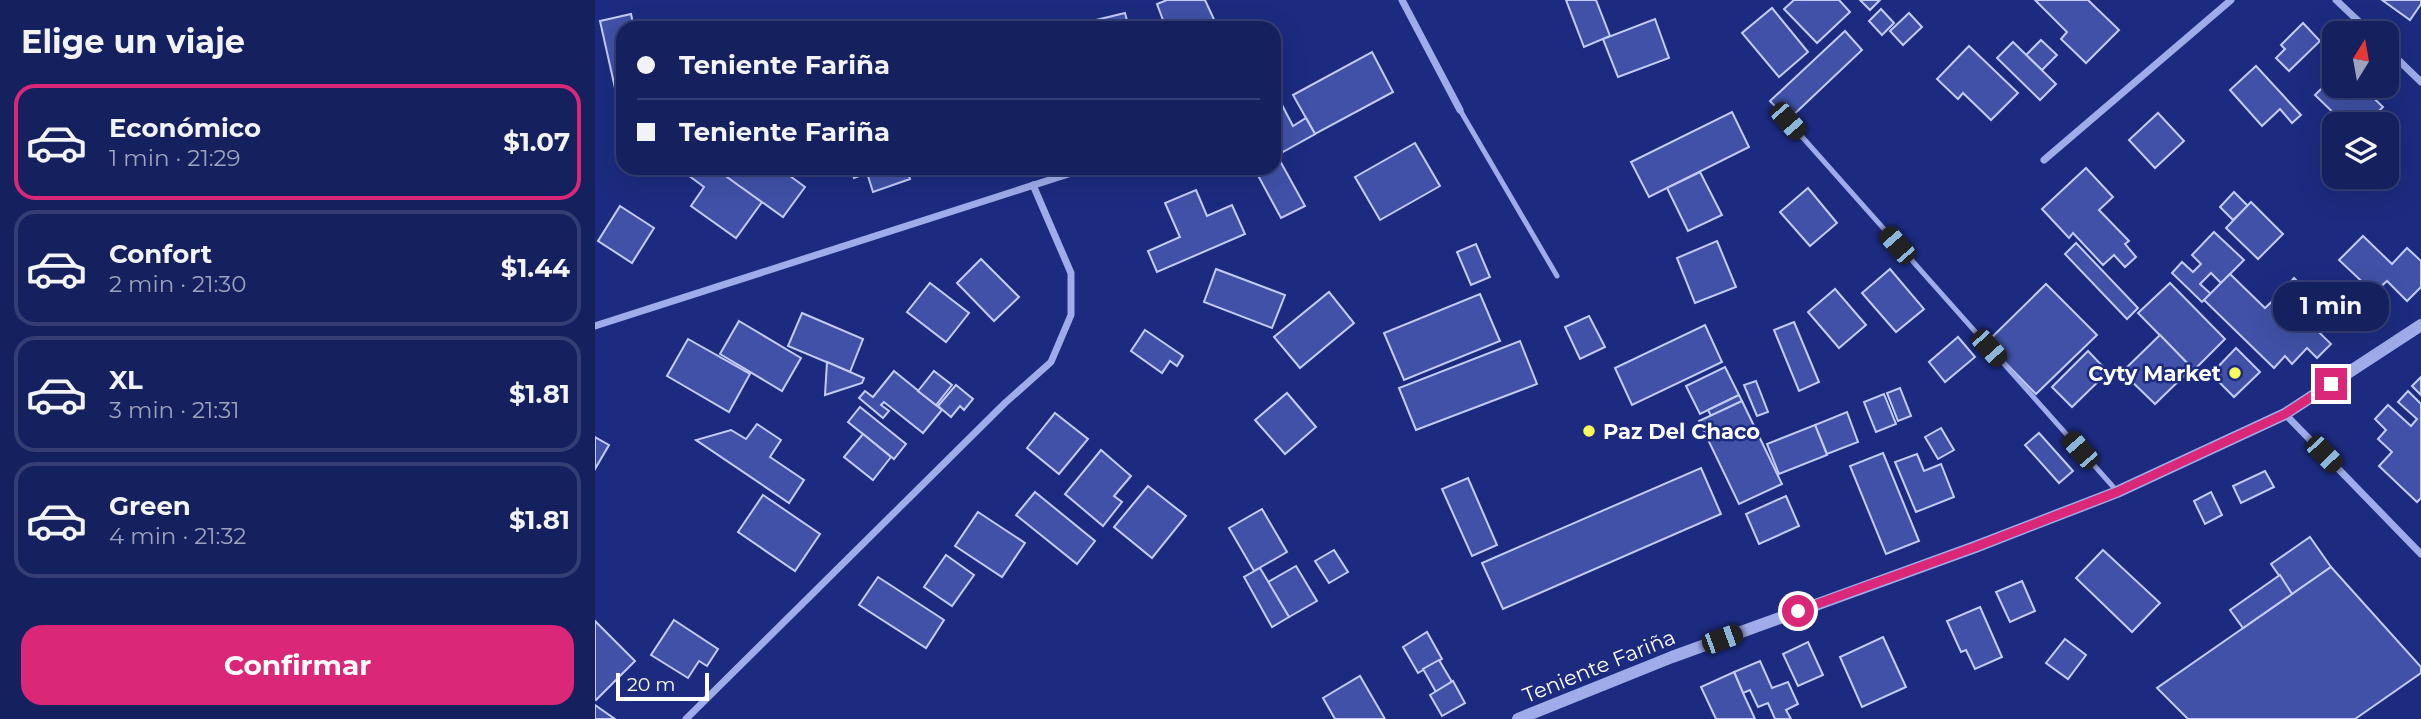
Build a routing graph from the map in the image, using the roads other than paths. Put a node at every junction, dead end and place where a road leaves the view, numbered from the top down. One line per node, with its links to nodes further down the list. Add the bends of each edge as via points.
1 (1402, 0): 7 (street)
2 (2231, 0): 9 (street)
3 (2336, 0): 4 (street)
4 (2358, 21)
5 (2399, 61): 6 (street)
6 (2421, 82)
7 (1460, 110): 12 (lane)
8 (1788, 121): 16 (lane)
9 (2044, 160)
10 (1065, 175): 11 (street)
11 (1033, 185): 14 (street); 18 (street, via 1071,273 1070,315 1051,362)
12 (1557, 276)
13 (2421, 325): 15 (street, Teniente Fariña)
14 (595, 326)
15 (2285, 414): 16 (street, Teniente Fariña); 17 (street)
16 (2117, 492): 19 (street, Teniente Fariña)
17 (2421, 554)
18 (685, 719)
19 (1518, 719)

